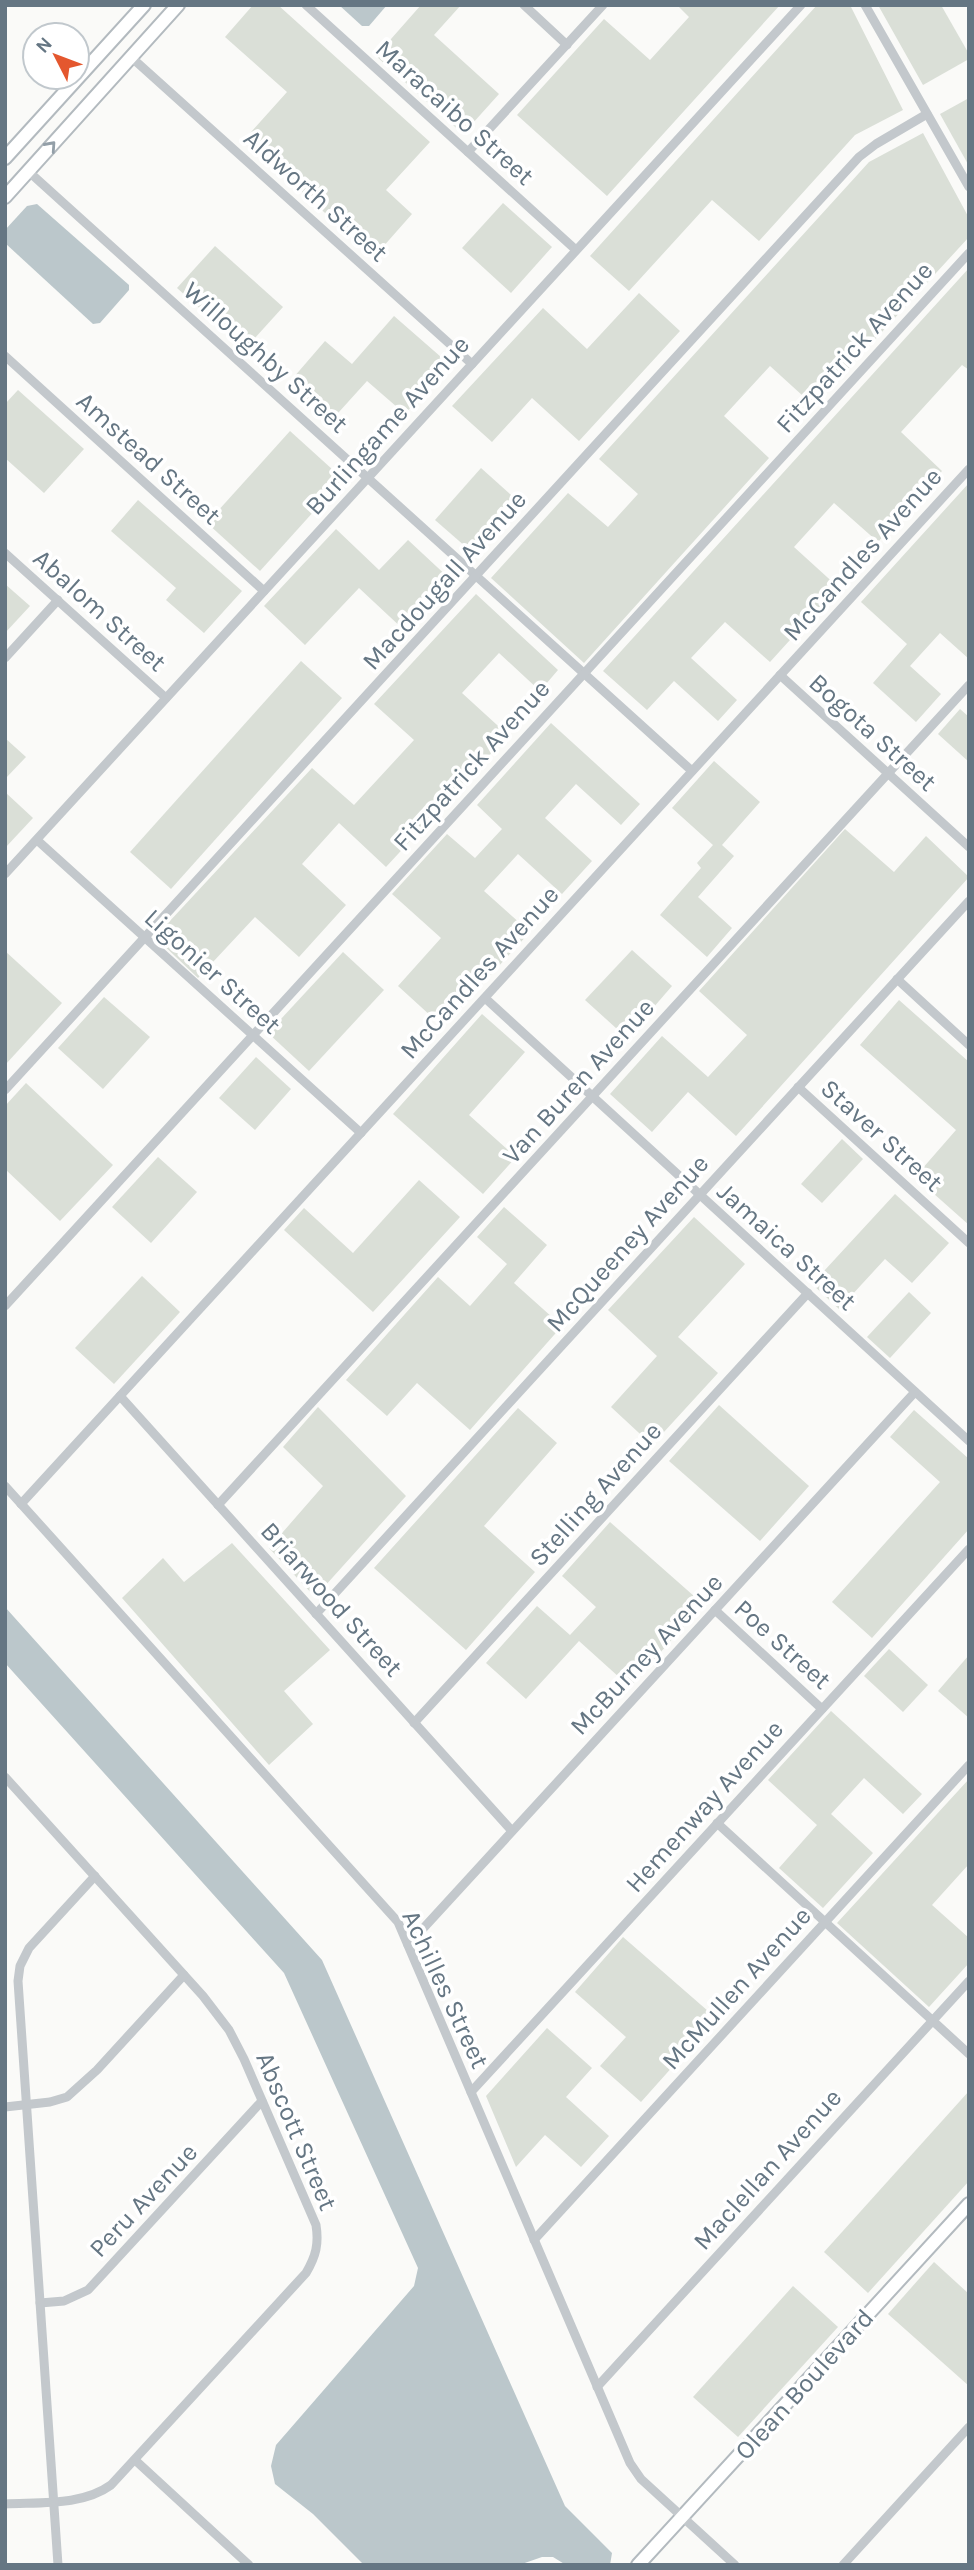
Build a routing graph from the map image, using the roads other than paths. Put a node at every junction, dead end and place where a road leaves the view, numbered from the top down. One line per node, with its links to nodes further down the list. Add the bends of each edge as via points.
1 (144, 5): 12 (street)
2 (178, 5): 9 (street)
3 (306, 5): 11 (street, Maracaibo Street)
4 (524, 5): 8 (street)
5 (603, 5): 8 (street)
6 (801, 5): 16 (street, Burlingame Avenue)
7 (865, 5): 10 (street)
8 (567, 45): 11 (street)
9 (131, 57): 13 (street, one-way to 9); 19 (street, Aldworth Street)
10 (927, 114): 14 (street); 23 (street, Macdougall Avenue, via 859,157)
11 (468, 152): 16 (street, Maracaibo Street)
12 (5, 158)
13 (29, 171): 15 (street); 21 (street, Willoughby Street)
14 (969, 187)
15 (5, 197)
16 (576, 250): 19 (street, Burlingame Avenue)
17 (969, 253): 27 (street, Fitzpatrick Avenue)
18 (5, 356): 24 (street, Amstead Street)
19 (472, 364): 21 (street, Burlingame Avenue)
20 (969, 469): 28 (street, McCandles Avenue)
21 (368, 477): 23 (street, Willoughby Street); 24 (street, Burlingame Avenue)
22 (5, 553): 25 (street, Abalom Street)
23 (476, 575): 27 (street, Willoughby Street); 37 (street, Macdougall Avenue)
24 (264, 591): 30 (street, Burlingame Avenue)
25 (58, 600): 26 (street); 30 (street, Abalom Street)
26 (5, 658)
27 (584, 673): 31 (street, Willoughby Street); 40 (street, Fitzpatrick Avenue)
28 (780, 675): 31 (street, McCandles Avenue); 32 (street, Bogota Street)
29 (969, 685): 32 (street, Van Buren Avenue)
30 (166, 698): 33 (street, Burlingame Avenue)
31 (692, 771): 39 (street, McCandles Avenue)
32 (888, 774): 34 (street, Bogota Street); 44 (street, Van Buren Avenue)
33 (37, 840): 35 (street, Burlingame Avenue); 37 (street, Ligonier Street)
34 (969, 848)
35 (5, 874)
36 (969, 901): 38 (street, McQueeney Avenue)
37 (145, 938): 40 (street, Ligonier Street); 43 (street, Macdougall Avenue)
38 (897, 979): 41 (street); 42 (street, McQueeney Avenue)
39 (485, 998): 44 (street, Jamaica Street); 45 (street, McCandles Avenue)
40 (253, 1035): 45 (street, Ligonier Street); 49 (street, Fitzpatrick Avenue)
41 (969, 1045)
42 (799, 1087): 46 (street, McQueeney Avenue); 47 (street, Staver Street)
43 (5, 1090)
44 (592, 1096): 46 (street, Jamaica Street); 55 (street, Van Buren Avenue)
45 (361, 1133): 51 (street, McCandles Avenue)
46 (700, 1195): 48 (street, Jamaica Street); 58 (street, McQueeney Avenue)
47 (969, 1243)
48 (808, 1293): 50 (street, Jamaica Street); 60 (street, Stelling Avenue)
49 (5, 1306)
50 (915, 1392): 52 (street, Jamaica Street); 57 (street, McBurney Avenue)
51 (120, 1396): 54 (street, McCandles Avenue); 55 (street, Briarwood Street)
52 (969, 1441)
53 (5, 1486): 54 (street, Achilles Street)
54 (21, 1504): 67 (street, Achilles Street, via 398,1922)
55 (218, 1505): 58 (street, Briarwood Street)
56 (969, 1549): 59 (street, Hemenway Avenue)
57 (715, 1610): 59 (street, Poe Street); 64 (street, McBurney Avenue)
58 (316, 1614): 60 (street, Briarwood Street)
59 (822, 1709): 63 (street, Hemenway Avenue)
60 (414, 1723): 64 (street, Briarwood Street)
61 (969, 1765): 66 (street, McMullen Avenue)
62 (5, 1777): 65 (street, Abscott Street)
63 (717, 1824): 66 (street); 72 (street, Hemenway Avenue)
64 (512, 1831): 67 (street, McBurney Avenue)
65 (95, 1876): 68 (street, Abscott Street); 74 (street, via 29,1948 20,1966)
66 (825, 1922): 70 (street); 77 (street, McMullen Avenue)
67 (408, 1945): 72 (street, Achilles Street)
68 (184, 1975): 73 (street, Abscott Street, via 229,2031); 74 (street, via 67,2097)
69 (969, 1981): 70 (street, Maclellan Avenue)
70 (932, 2020): 71 (street); 79 (street, Maclellan Avenue)
71 (969, 2054)
72 (471, 2092): 77 (street, Achilles Street)
73 (262, 2101): 78 (street, Peru Avenue, via 88,2290 64,2301); 81 (street, Abscott Street, via 316,2225 315,2257 306,2273)
74 (26, 2105): 75 (street); 78 (street)
75 (5, 2107)
76 (969, 2204): 84 (street, Olean Boulevard)
77 (534, 2239): 79 (street, Achilles Street)
78 (40, 2303): 82 (street)
79 (597, 2387): 84 (street, Achilles Street, via 630,2463)
80 (969, 2427): 89 (street)
81 (135, 2460): 82 (street, Abscott Street, via 100,2493); 86 (street)
82 (53, 2501): 83 (street, Abscott Street); 85 (street)
83 (5, 2504)
84 (682, 2517): 87 (street, Olean Boulevard); 88 (street, Achilles Street)
85 (58, 2565)
86 (249, 2565)
87 (638, 2565)
88 (735, 2565)
89 (843, 2565)

